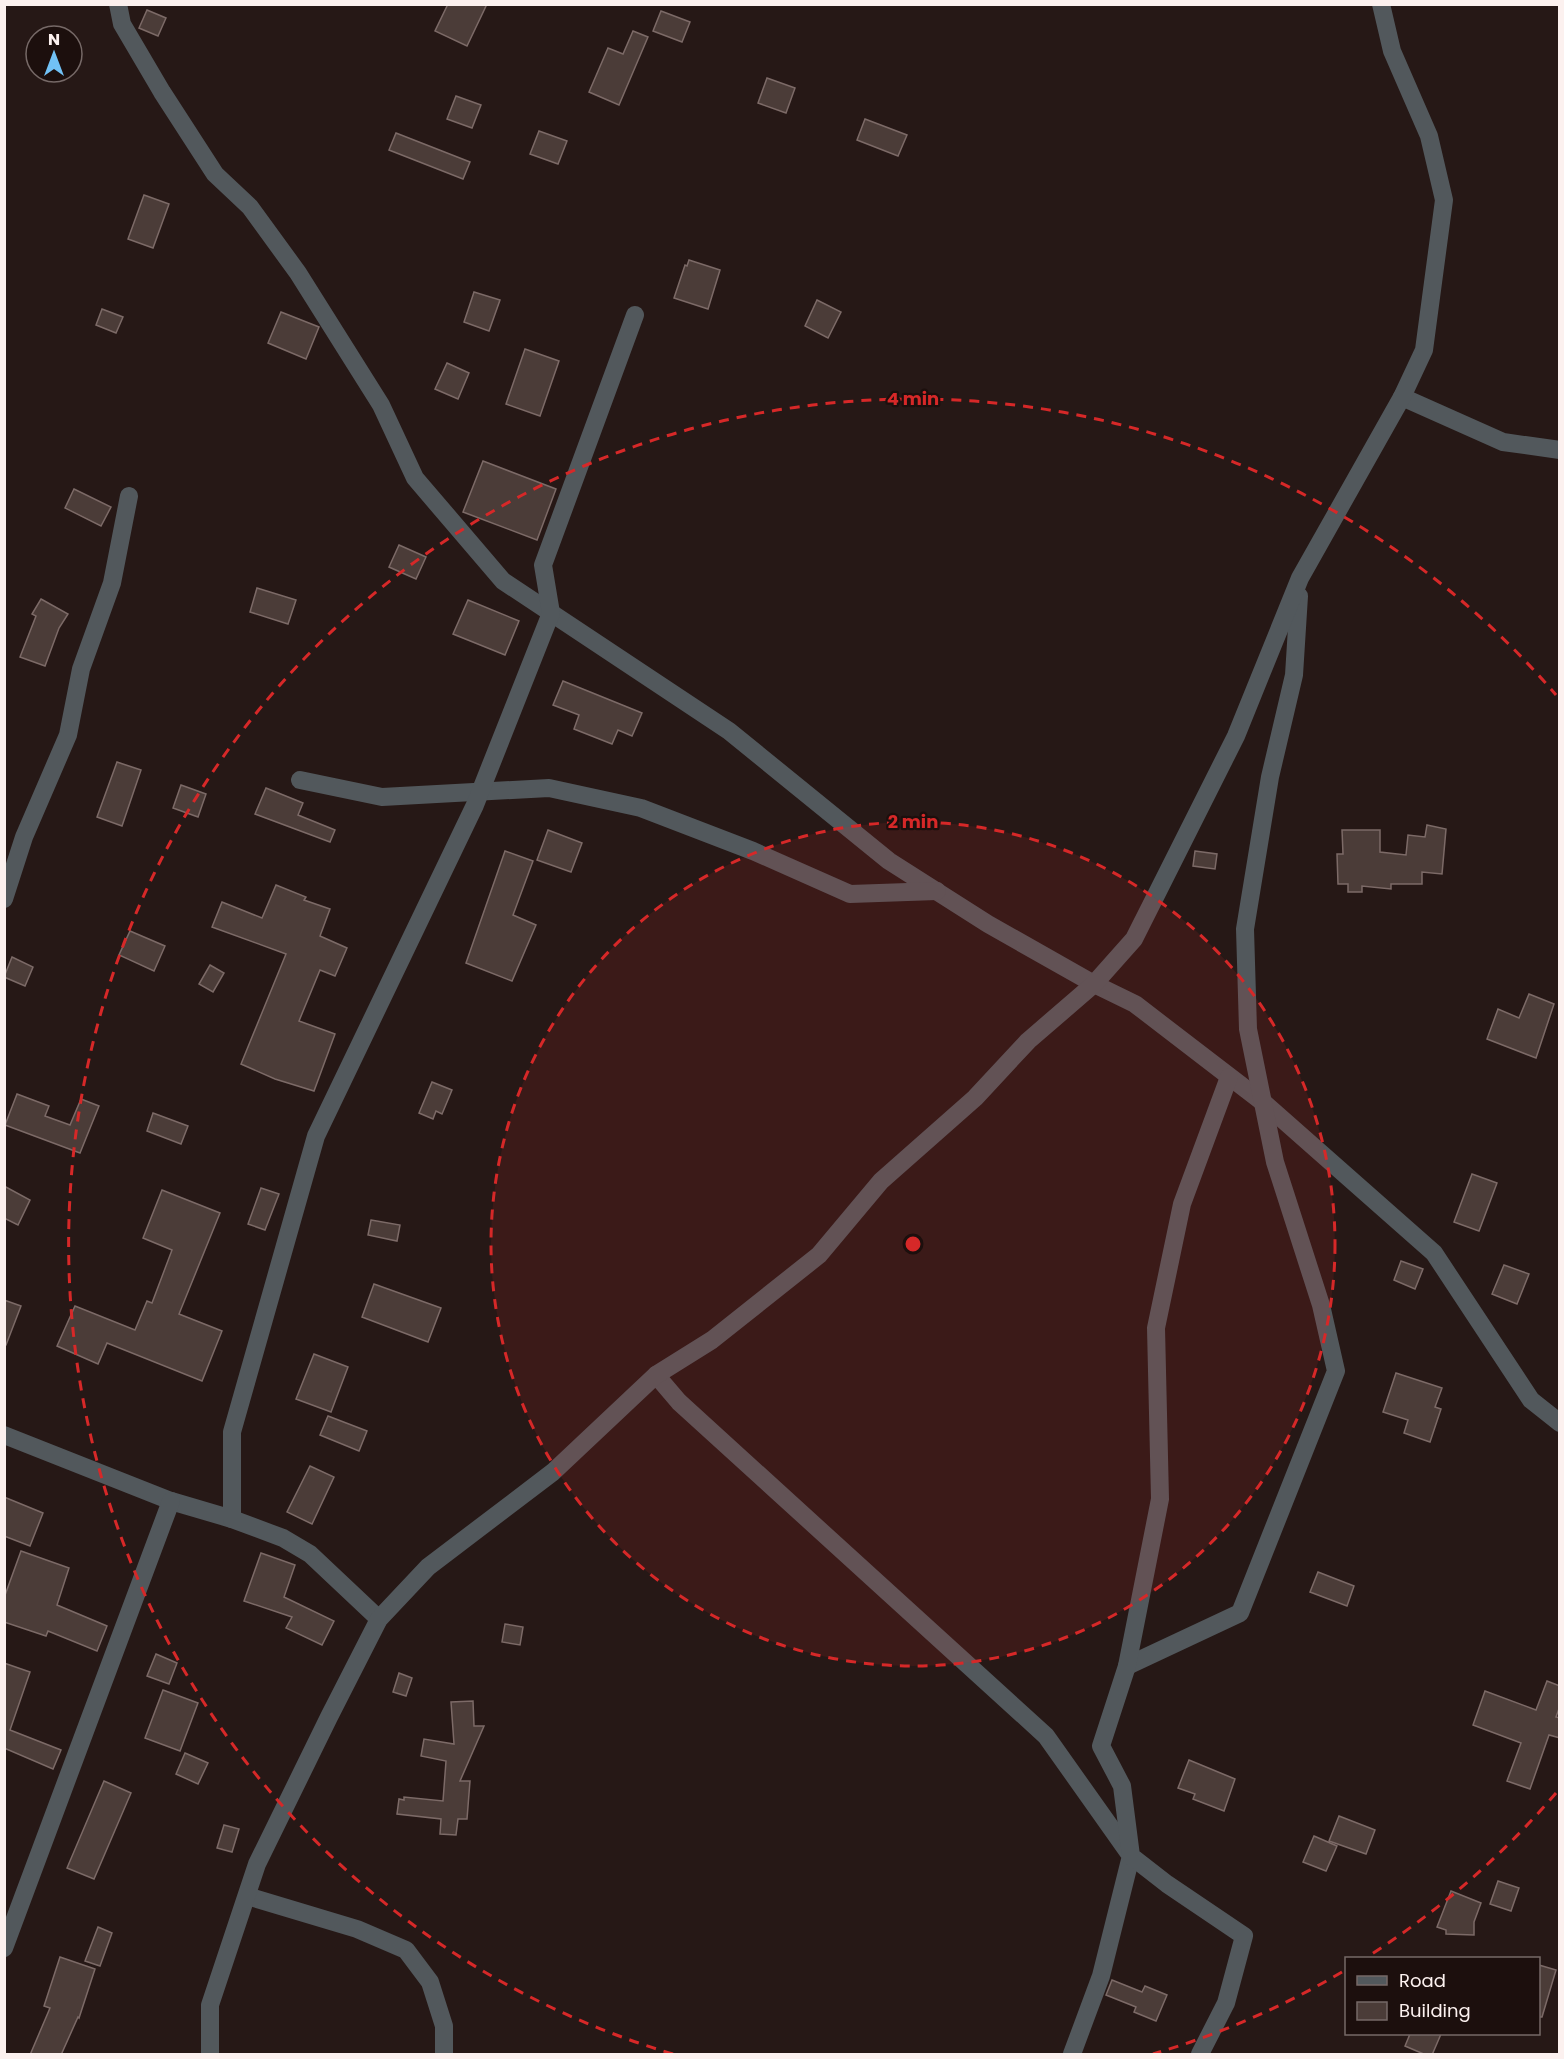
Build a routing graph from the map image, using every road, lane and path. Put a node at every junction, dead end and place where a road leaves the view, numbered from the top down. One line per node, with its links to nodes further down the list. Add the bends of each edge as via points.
1 (118, 4): 8 (street, via 122,24 215,174 250,207 298,273 381,405 415,478 503,581)
2 (1381, 4): 4 (street, via 1392,51 1429,136 1444,200 1424,350)
3 (635, 315): 8 (street, via 543,565)
4 (1402, 397): 5 (street, via 1503,442); 7 (street)
5 (1560, 450)
6 (129, 496): 12 (street, via 112,583 81,669 68,735 24,837)
7 (1300, 578): 13 (street, via 1236,736 1134,939); 15 (street, via 1294,675 1270,777 1245,929 1248,1029)
8 (551, 613): 10 (street); 11 (street, via 729,731 889,861)
9 (300, 780): 10 (street, via 382,797)
10 (480, 793): 11 (street, via 549,788 641,808 850,894); 20 (street, via 316,1136 232,1432)
11 (937, 891): 13 (street)
12 (4, 899)
13 (1094, 984): 14 (street, via 1135,1004); 16 (street, via 881,1181 819,1255 711,1340)
14 (1229, 1077): 15 (street); 22 (street, via 1182,1204 1156,1328 1160,1499)
15 (1264, 1103): 17 (street, via 1434,1253 1532,1400); 22 (street, via 1275,1162 1321,1305 1336,1371 1240,1613)
16 (656, 1375): 21 (street, via 553,1472 428,1567); 23 (street, via 678,1402 1046,1736)
17 (1560, 1423)
18 (4, 1435): 19 (street)
19 (171, 1501): 20 (street); 25 (street)
20 (232, 1519): 21 (street, via 283,1538 310,1554)
21 (379, 1619): 24 (street, via 257,1864)
22 (1126, 1666): 23 (street, via 1101,1746 1122,1786)
23 (1131, 1856): 28 (street, via 1101,1977); 29 (street, via 1244,1936 1226,2003)
24 (247, 1896): 26 (street, via 210,2005); 27 (street, via 357,1929 406,1950 430,1982 444,2026)
25 (4, 1948)
26 (210, 2055)
27 (444, 2055)
28 (1072, 2055)
29 (1200, 2055)

